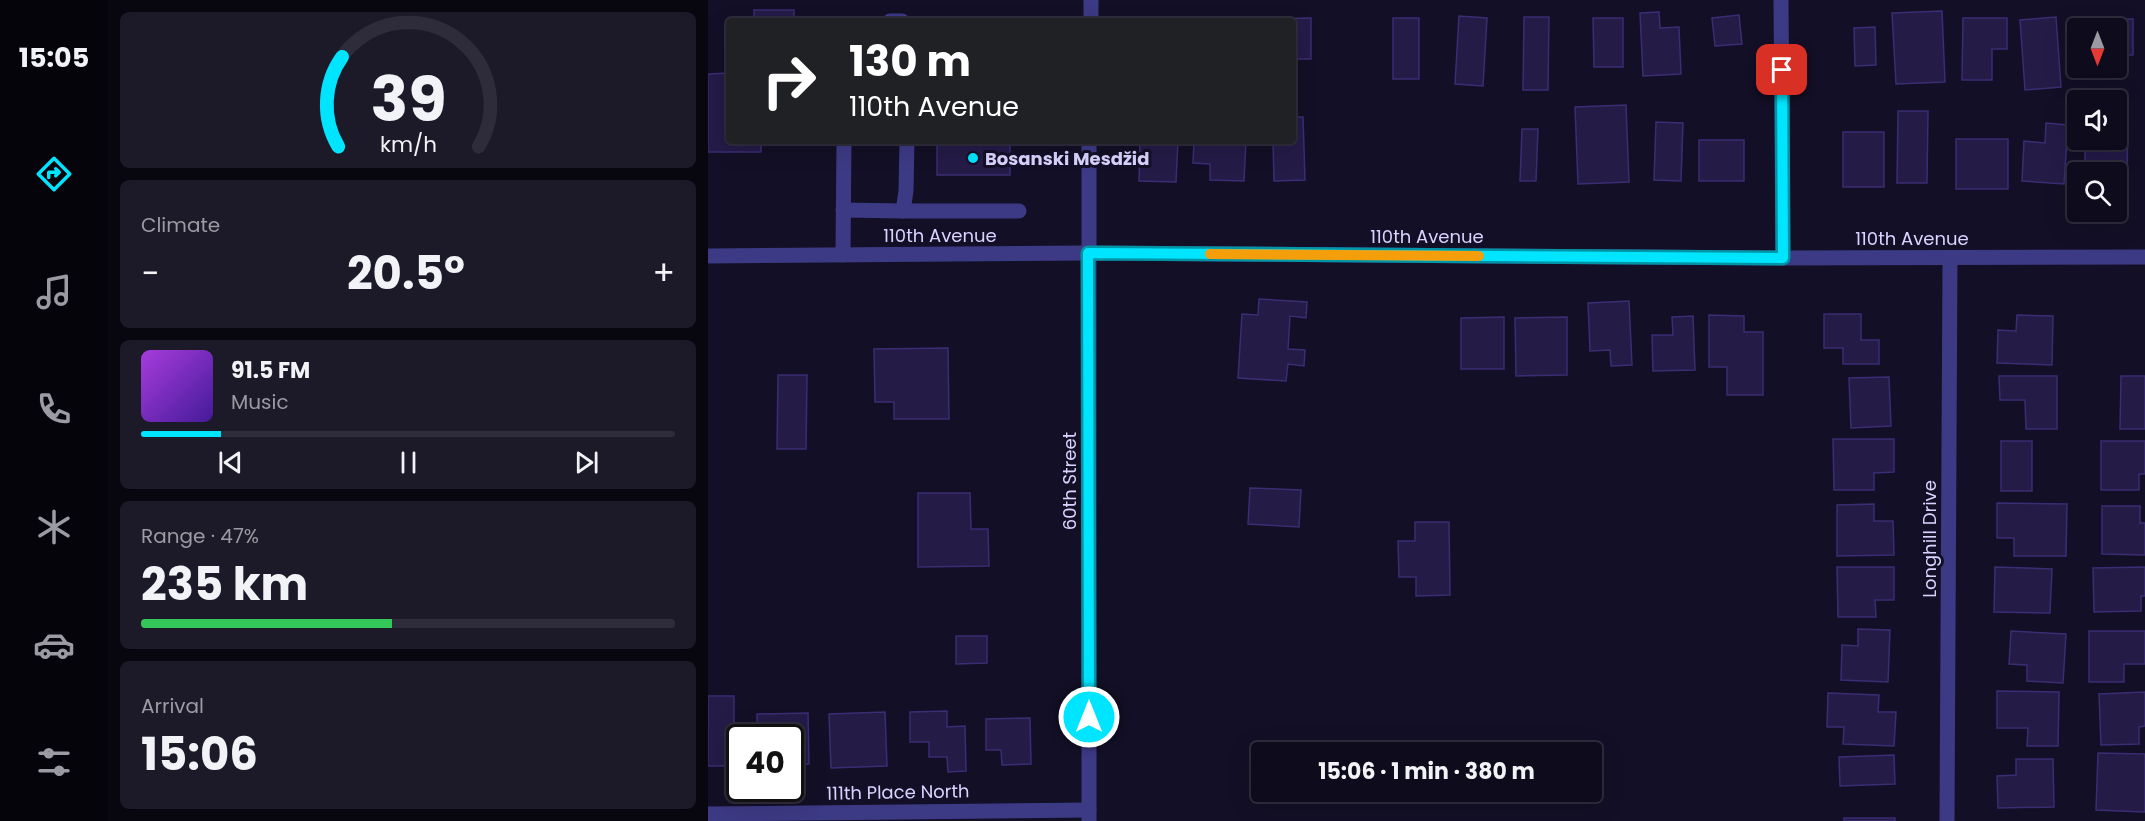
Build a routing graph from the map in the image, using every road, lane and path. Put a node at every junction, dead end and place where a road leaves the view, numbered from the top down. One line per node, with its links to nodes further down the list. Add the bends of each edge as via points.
1 (1091, 0): 3 (street)
2 (1781, 0): 14 (street)
3 (1091, 18)
4 (844, 144): 7 (street)
5 (907, 144): 8 (street)
6 (1089, 144): 10 (street, 60th Street)
7 (843, 210): 8 (street); 11 (street)
8 (903, 211): 9 (street)
9 (1018, 211)
10 (1088, 253): 11 (street, 110th Avenue); 14 (street, 110th Avenue); 17 (street, 60th Street)
11 (843, 255): 12 (street, 110th Avenue)
12 (708, 256)
13 (2145, 257): 15 (street, 110th Avenue)
14 (1783, 258): 15 (street, 110th Avenue)
15 (1950, 258): 18 (street, Longhill Drive)
16 (708, 814): 17 (street, 111th Place North)
17 (1089, 815)
18 (1947, 821)

